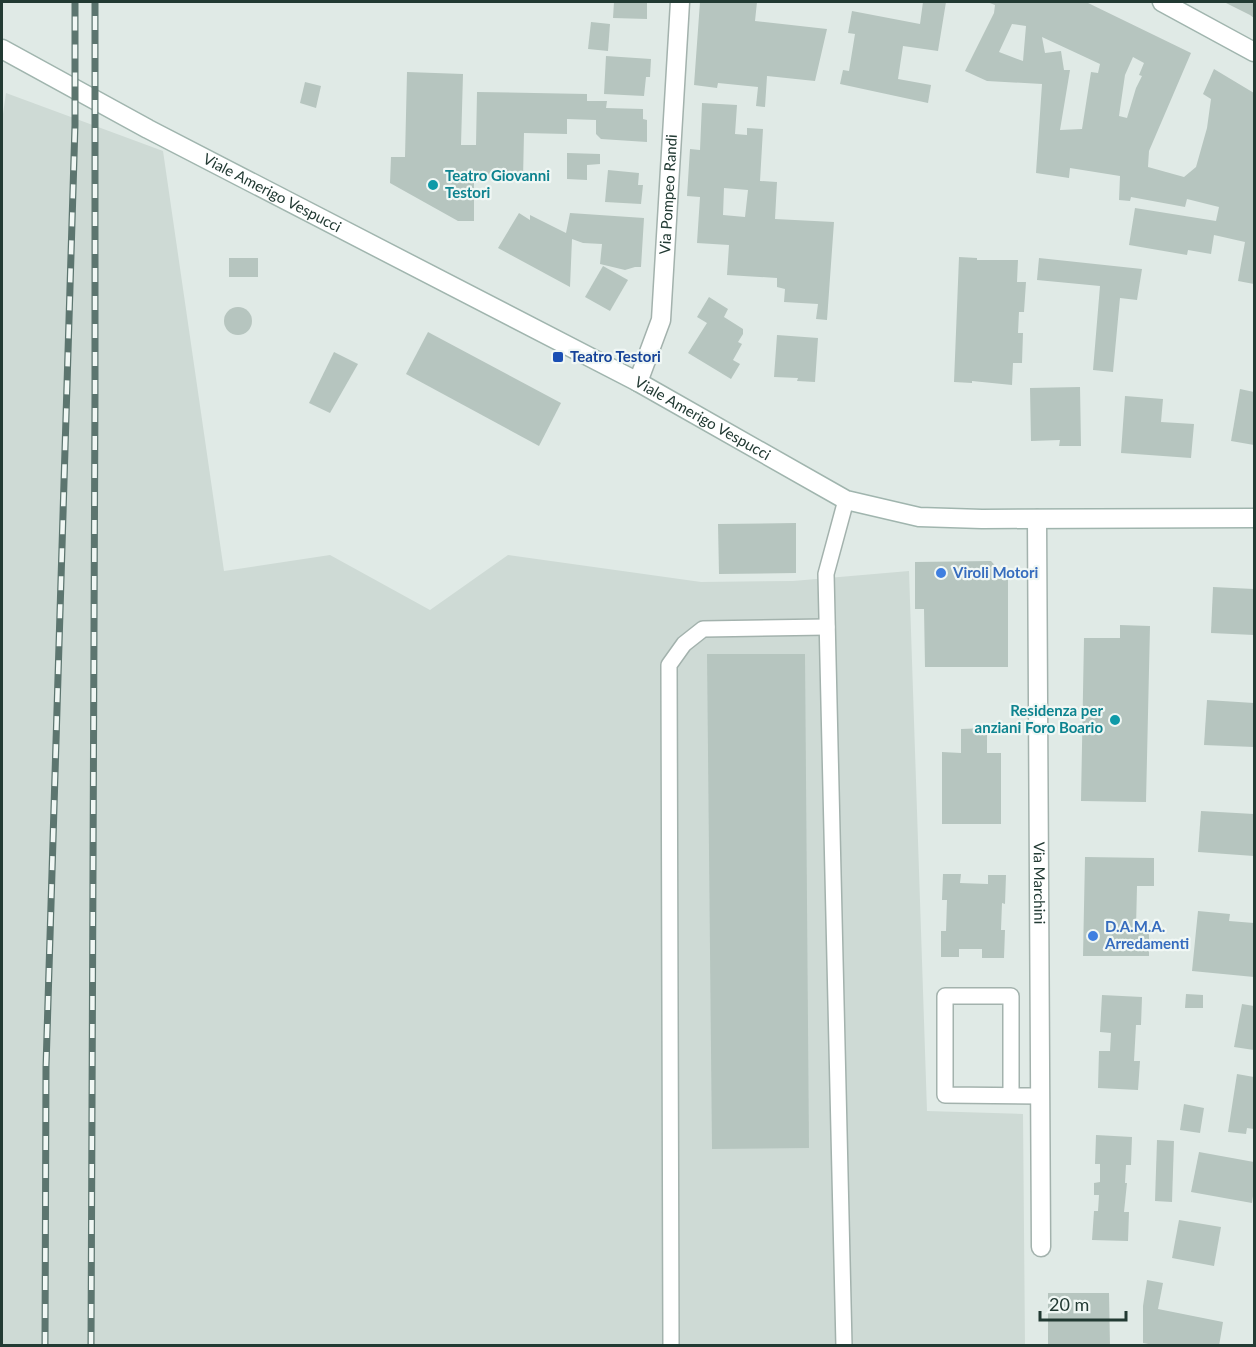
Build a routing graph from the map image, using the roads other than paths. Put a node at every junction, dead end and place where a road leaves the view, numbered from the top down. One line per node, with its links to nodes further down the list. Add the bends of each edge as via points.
1 (680, 2): 5 (main road, Via Pompeo Randi, via 661,320)
2 (1162, 2): 4 (main road)
3 (2, 49): 5 (main road, Viale Amerigo Vespucci, via 148,129)
4 (1254, 52)
5 (638, 382): 6 (main road, Viale Amerigo Vespucci)
6 (846, 500): 8 (main road, Viale Amerigo Vespucci, via 919,517); 9 (lane, via 826,574)
7 (1254, 518): 8 (main road, Viale Amerigo Vespucci)
8 (1037, 519): 11 (main road, Via Marchini)
9 (827, 627): 13 (lane, via 703,629 684,644 669,665); 14 (lane)
10 (1011, 1095): 10 (lane, via 945,1095 945,996 1011,996); 11 (lane)
11 (1040, 1095): 12 (main road, Via Marchini)
12 (1041, 1247)
13 (671, 1346)
14 (843, 1346)

